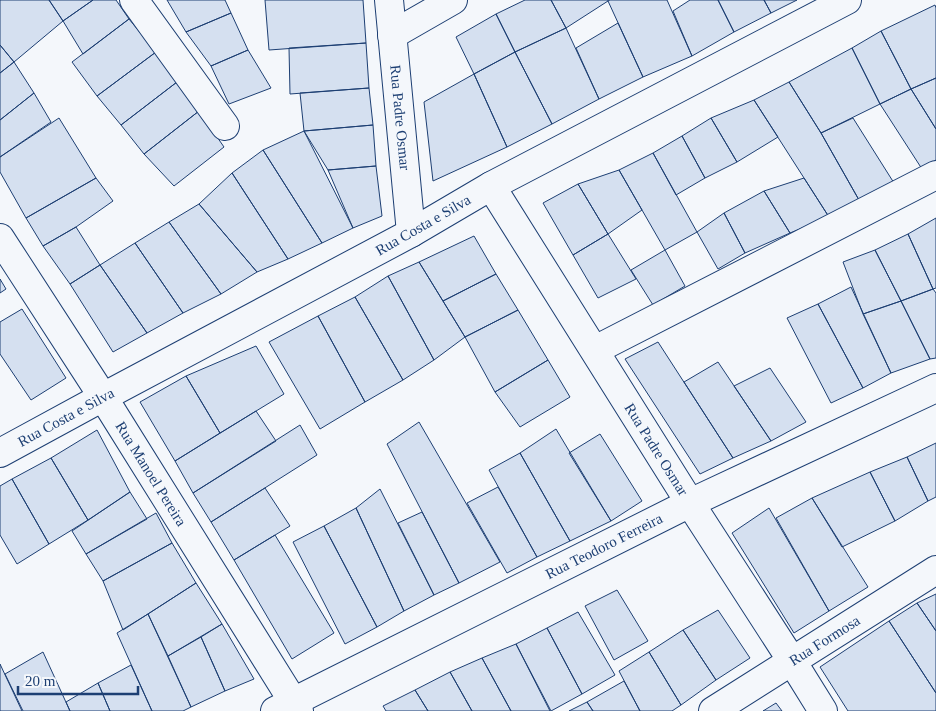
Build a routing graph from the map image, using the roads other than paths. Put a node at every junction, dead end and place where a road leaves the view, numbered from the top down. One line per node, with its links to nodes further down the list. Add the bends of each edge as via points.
1 (134, 0): 6 (street)
2 (388, 0): 5 (street, Rua Padre Osmar)
3 (453, 0): 5 (street)
4 (847, 0): 8 (street, Rua Costa e Silva)
5 (392, 35): 9 (street, Rua Padre Osmar)
6 (225, 126)
7 (936, 175): 11 (street)
8 (490, 186): 9 (street, Rua Costa e Silva); 11 (street, Rua Padre Osmar)
9 (411, 233): 13 (street, Rua Costa e Silva)
10 (0, 238): 13 (street, Rua Manoel Pereira)
11 (595, 350): 15 (street, Rua Padre Osmar)
12 (936, 388): 15 (street, Rua Teodoro Ferreira)
13 (103, 397): 14 (street, Rua Costa e Silva); 18 (street, Rua Manoel Pereira)
14 (0, 453)
15 (690, 503): 17 (street, Rua Padre Osmar); 18 (street, Rua Teodoro Ferreira)
16 (936, 570): 17 (street, Rua Formosa)
17 (792, 661): 19 (street, Rua Formosa); 20 (street, Rua Padre Osmar)
18 (289, 708)
19 (713, 711)
20 (823, 711)

